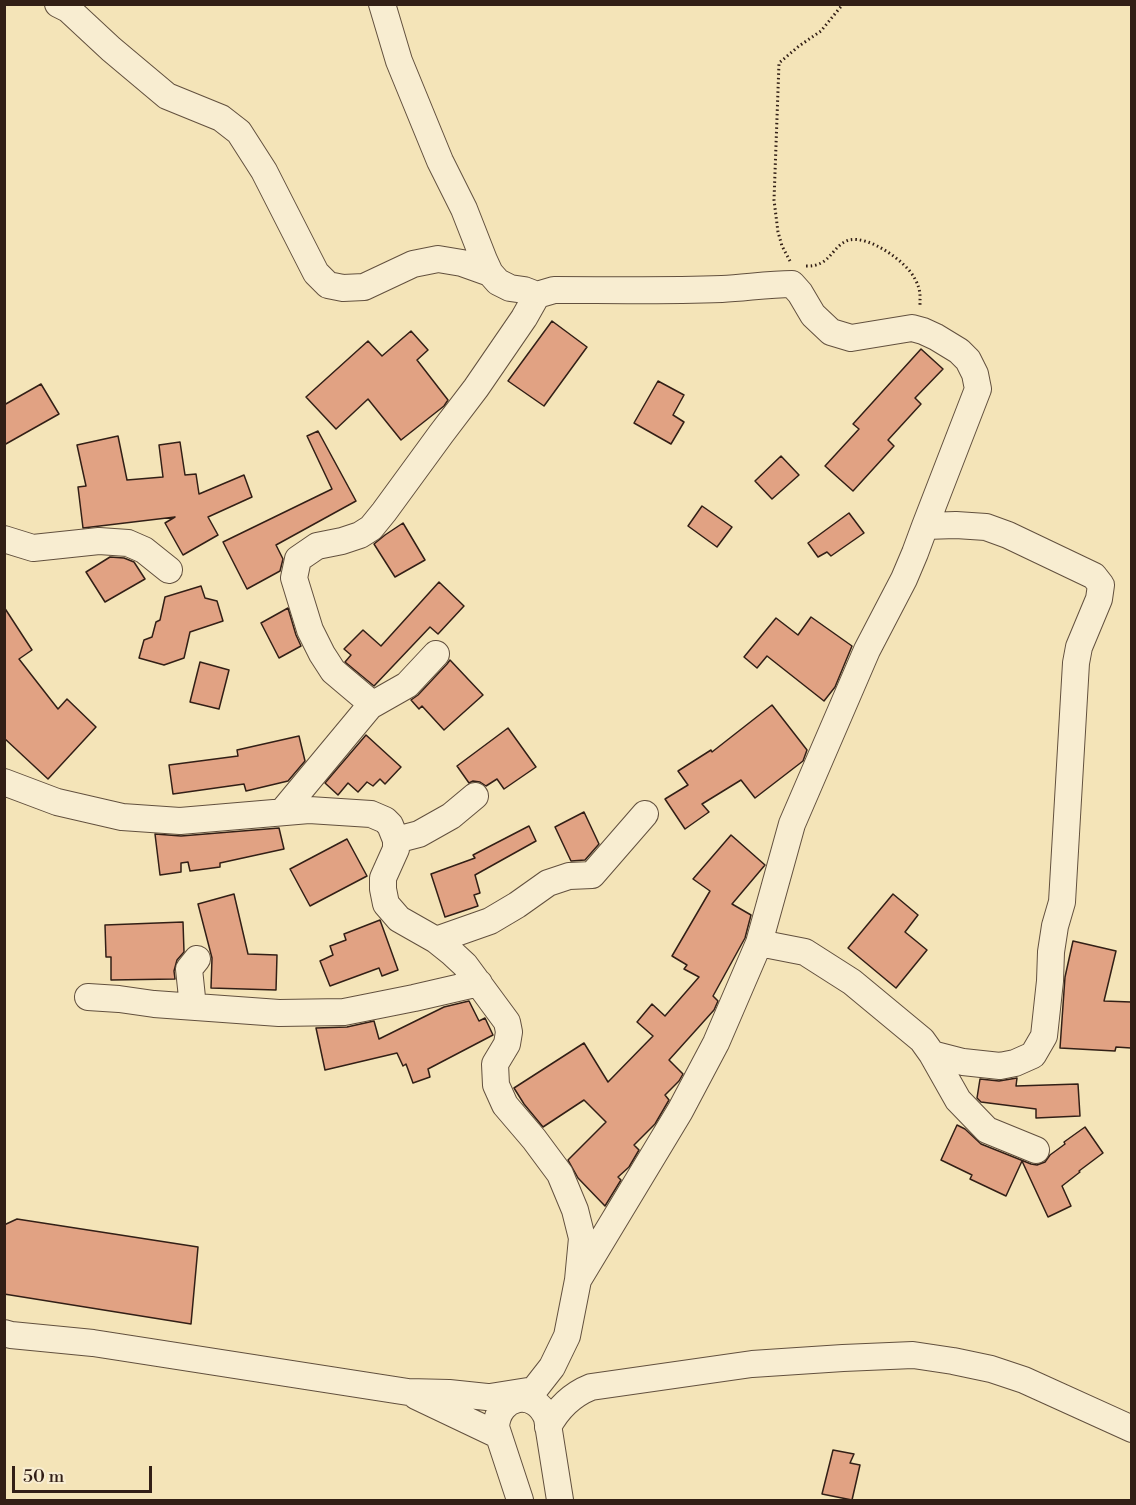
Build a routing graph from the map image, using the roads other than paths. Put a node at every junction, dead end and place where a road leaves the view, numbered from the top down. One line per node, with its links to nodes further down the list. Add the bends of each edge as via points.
1 (58, 4): 3 (street, via 167,96 221,118 239,132 264,171 316,273 328,285 364,287 413,264 438,259)
2 (382, 4): 3 (street, via 399,61)
3 (490, 273): 4 (street, via 504,285)
4 (537, 295): 5 (street, via 554,290 726,289 772,284 795,268 800,293 813,315 831,332 851,338 912,328 958,351 968,360 978,389); 9 (street, via 476,388 384,513 360,534 317,546 298,559 294,578 310,630 333,671)
5 (925, 526): 16 (street, via 792,824); 21 (street, via 986,527 1094,576 1101,585 1100,599 1079,646 1076,663 1062,902 1051,952 1044,1036 1033,1055 1000,1066)
6 (4, 539): 7 (street, via 33,548 99,541 128,543)
7 (169, 570)
8 (436, 654): 9 (street, via 407,685)
9 (370, 705): 12 (street)
10 (4, 782): 12 (street, via 57,802 122,817 180,821)
11 (475, 796): 14 (street, via 451,816 419,834)
12 (282, 812): 14 (street, via 371,814 390,825)
13 (645, 814): 15 (street, via 592,875 569,876 548,883 490,921)
14 (396, 840): 15 (street, via 383,878 386,904 399,919)
15 (436, 940): 18 (street, via 465,965)
16 (759, 943): 21 (street, via 805,952 830,967 914,1033); 23 (street, via 706,1063)
17 (197, 959): 20 (street, via 189,969)
18 (478, 983): 20 (street, via 344,1012 279,1013); 23 (street, via 507,1022 509,1032 495,1064 496,1085 505,1105 560,1174 575,1210 582,1238)
19 (88, 997): 20 (street)
20 (193, 1007)
21 (932, 1054): 22 (street, via 958,1101 987,1130)
22 (1036, 1150)
23 (578, 1280): 25 (street)
24 (4, 1333): 27 (street)
25 (567, 1336): 26 (street, via 570,1370); 28 (street, via 552,1367)
26 (580, 1389): 28 (street, via 569,1383); 29 (street, via 555,1414); 30 (street, via 752,1365 913,1355 991,1368)
27 (408, 1392): 28 (street); 31 (street)
28 (512, 1396): 29 (street, via 538,1404); 31 (street, via 496,1419)
29 (548, 1427): 32 (street)
30 (1131, 1429)
31 (499, 1440): 33 (street)
32 (562, 1497)
33 (520, 1499)

